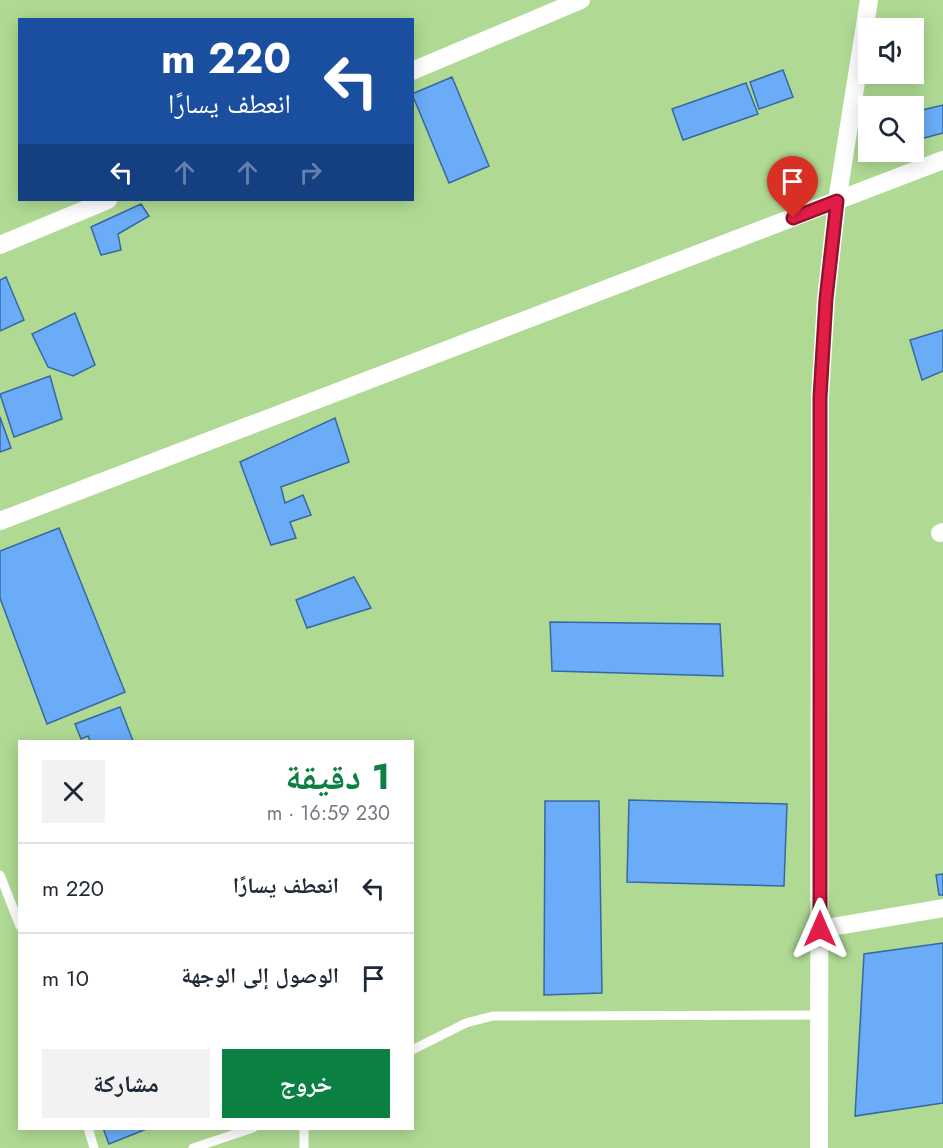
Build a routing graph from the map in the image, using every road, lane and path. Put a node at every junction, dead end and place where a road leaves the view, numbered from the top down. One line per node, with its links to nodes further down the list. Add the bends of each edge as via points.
1 (581, 0): 3 (street)
2 (869, 0): 6 (street)
3 (414, 70)
4 (943, 160): 6 (street)
5 (106, 201): 7 (street)
6 (837, 201): 8 (street); 12 (street, via 820,397)
7 (0, 245)
8 (0, 521)
9 (0, 875): 11 (lane)
10 (943, 908): 12 (street)
11 (18, 921)
12 (820, 929): 13 (street)
13 (819, 1015): 14 (lane, via 493,1016 466,1023); 21 (street)
14 (414, 1049)
15 (89, 1130): 18 (lane)
16 (247, 1130): 19 (lane)
17 (304, 1130): 20 (lane)
18 (94, 1148)
19 (193, 1148)
20 (304, 1148)
21 (819, 1148)

